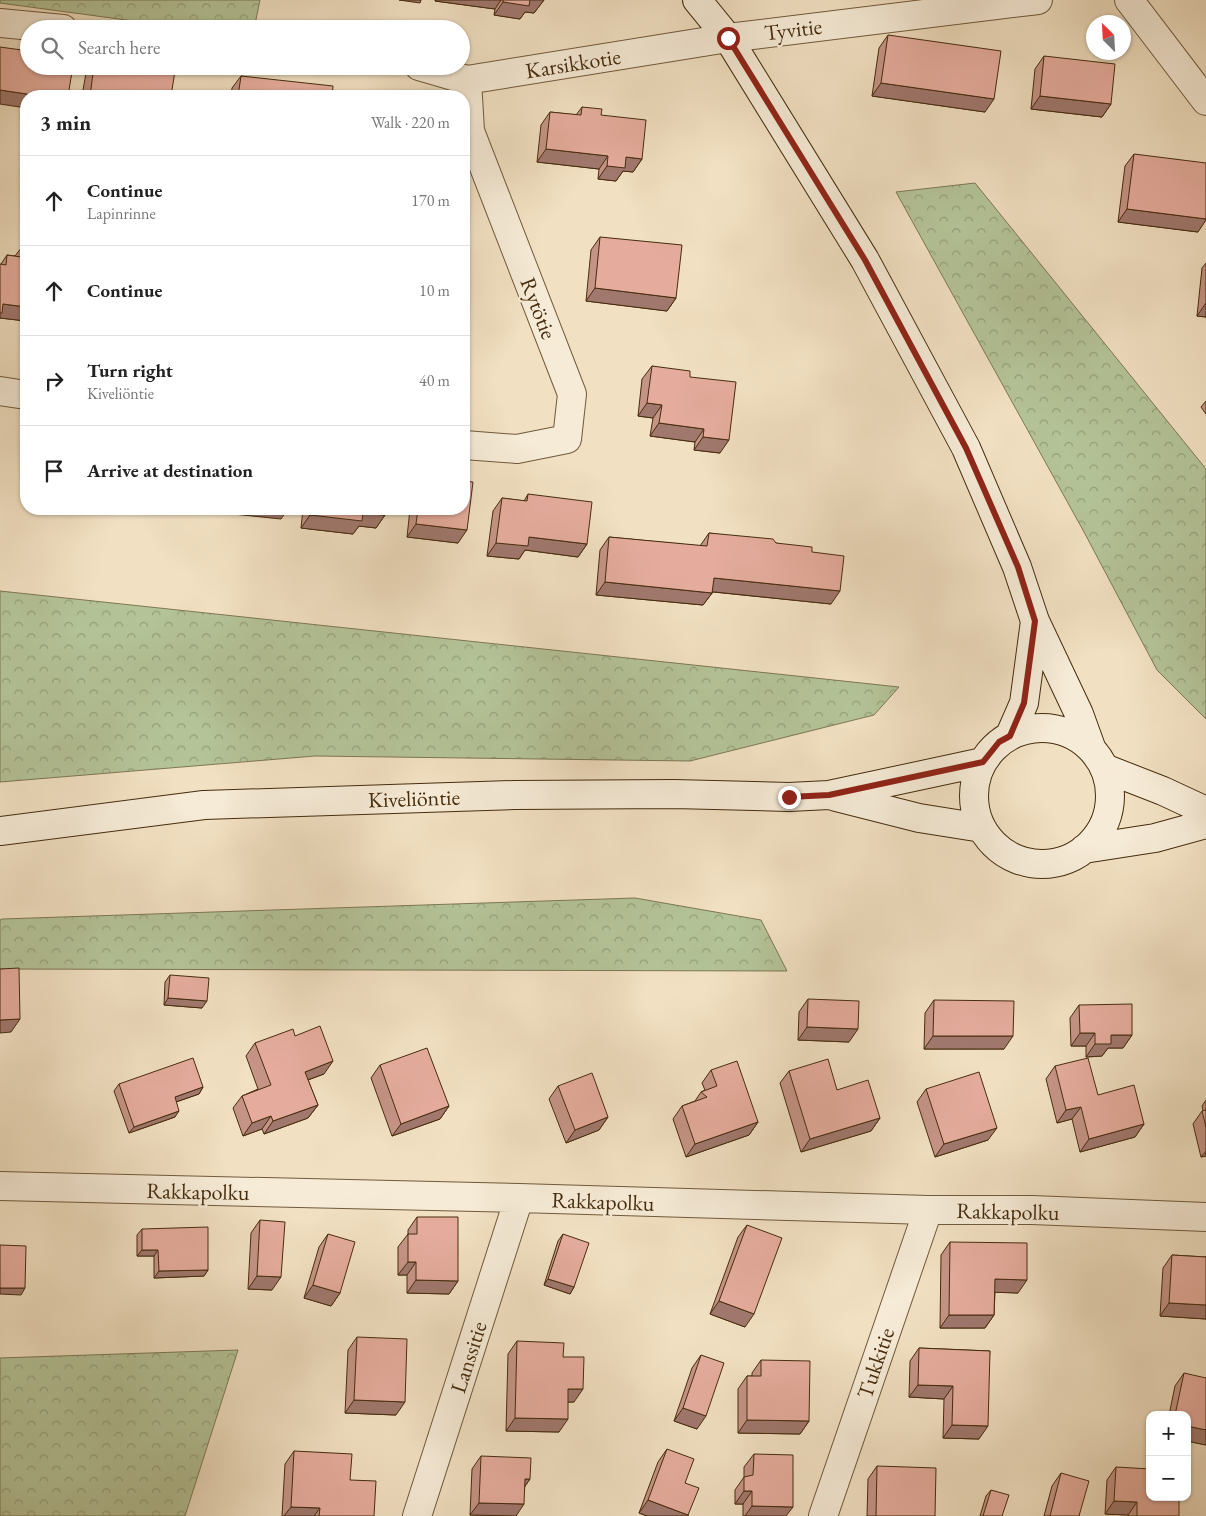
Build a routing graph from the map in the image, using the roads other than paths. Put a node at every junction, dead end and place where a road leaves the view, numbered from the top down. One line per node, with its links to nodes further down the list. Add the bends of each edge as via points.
1 (697, 0): 6 (street)
2 (1038, 0): 6 (street, Tyvitie)
3 (1129, 0): 10 (street)
4 (0, 22): 5 (street)
5 (20, 24)
6 (728, 38): 8 (street, Karsikkotie); 15 (street, via 865,260 966,448 1018,567)
7 (450, 75): 8 (street, Karsikkotie)
8 (467, 80): 9 (street, Rytötie)
9 (468, 90)
10 (1206, 101)
11 (470, 131): 14 (street, Rytötie, via 572,394 567,439 517,449)
12 (0, 391): 13 (street)
13 (20, 394)
14 (470, 445)
15 (1035, 621): 16 (street, via 1024,703); 17 (street)
16 (1010, 736): 17 (street, via 1031,729 1053,729 1074,736); 18 (street, via 999,742)
17 (1098, 759): 20 (street); 24 (street, via 1110,790 1108,812 1099,833)
18 (983, 762): 19 (street, Kiveliöntie); 22 (street, via 975,783 974,806)
19 (829, 795): 22 (street, Kiveliöntie, via 918,818); 23 (street, Kiveliöntie, via 514,795 204,805)
20 (1206, 811)
21 (1206, 824): 24 (street, via 1156,838)
22 (982, 828): 24 (street, via 993,844 1009,856 1028,862 1048,864 1067,859)
23 (0, 831)
24 (1084, 849)
25 (0, 1186): 26 (street, Rakkapolku)
26 (519, 1198): 27 (street, Rakkapolku); 29 (street, Lanssitie)
27 (928, 1210): 28 (street, Rakkapolku, via 1032,1210); 30 (street, Tukkitie)
28 (1206, 1217)
29 (417, 1516)
30 (823, 1516)

